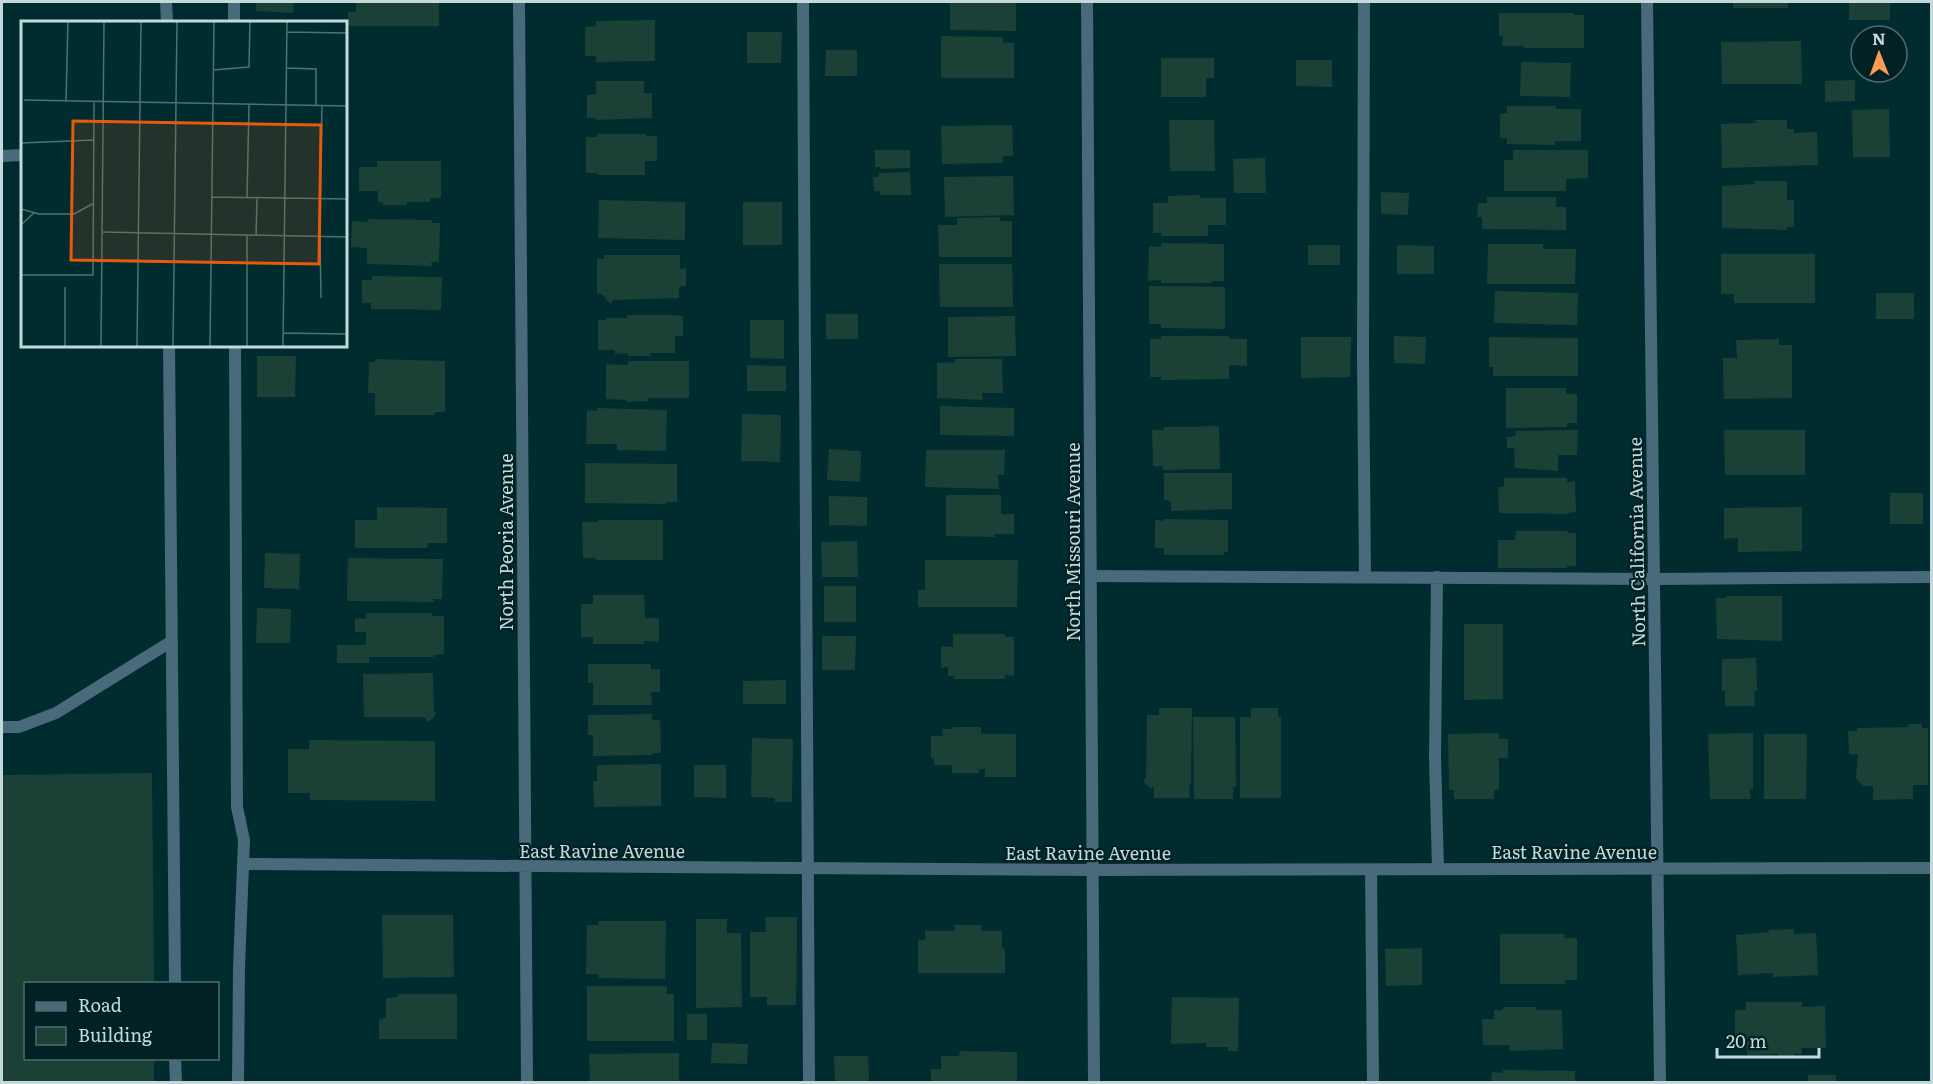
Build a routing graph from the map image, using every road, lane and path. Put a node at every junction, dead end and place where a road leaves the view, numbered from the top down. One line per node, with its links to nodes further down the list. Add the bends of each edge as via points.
1 (166, 2): 8 (street)
2 (234, 2): 9 (street)
3 (519, 2): 22 (street, North Peoria Avenue)
4 (803, 2): 24 (street)
5 (1087, 2): 14 (street, North Missouri Avenue)
6 (1364, 2): 15 (street)
7 (1647, 2): 18 (street, North California Avenue)
8 (166, 21)
9 (234, 21)
10 (21, 155): 11 (street)
11 (2, 156)
12 (169, 346): 19 (street)
13 (235, 346): 21 (street, via 237,807)
14 (1090, 576): 15 (street); 26 (street, North Missouri Avenue)
15 (1365, 577): 16 (street)
16 (1437, 577): 18 (street); 25 (street)
17 (1932, 577): 18 (street)
18 (1655, 579): 28 (street, North California Avenue)
19 (172, 641): 20 (street, via 56,713 19,727); 29 (street)
20 (2, 727)
21 (244, 864): 22 (street, East Ravine Avenue); 32 (street)
22 (526, 867): 24 (street, East Ravine Avenue); 33 (street, North Peoria Avenue)
23 (1932, 868): 28 (street, East Ravine Avenue)
24 (807, 869): 26 (street, East Ravine Avenue); 34 (street)
25 (1438, 869): 27 (street, East Ravine Avenue); 28 (street, East Ravine Avenue)
26 (1092, 870): 27 (street, East Ravine Avenue); 35 (street, North Missouri Avenue)
27 (1371, 870): 36 (street)
28 (1659, 870): 37 (street, North California Avenue)
29 (175, 982)
30 (175, 1060): 31 (street)
31 (176, 1083)
32 (238, 1083)
33 (527, 1083)
34 (809, 1083)
35 (1094, 1083)
36 (1373, 1083)
37 (1660, 1083)

